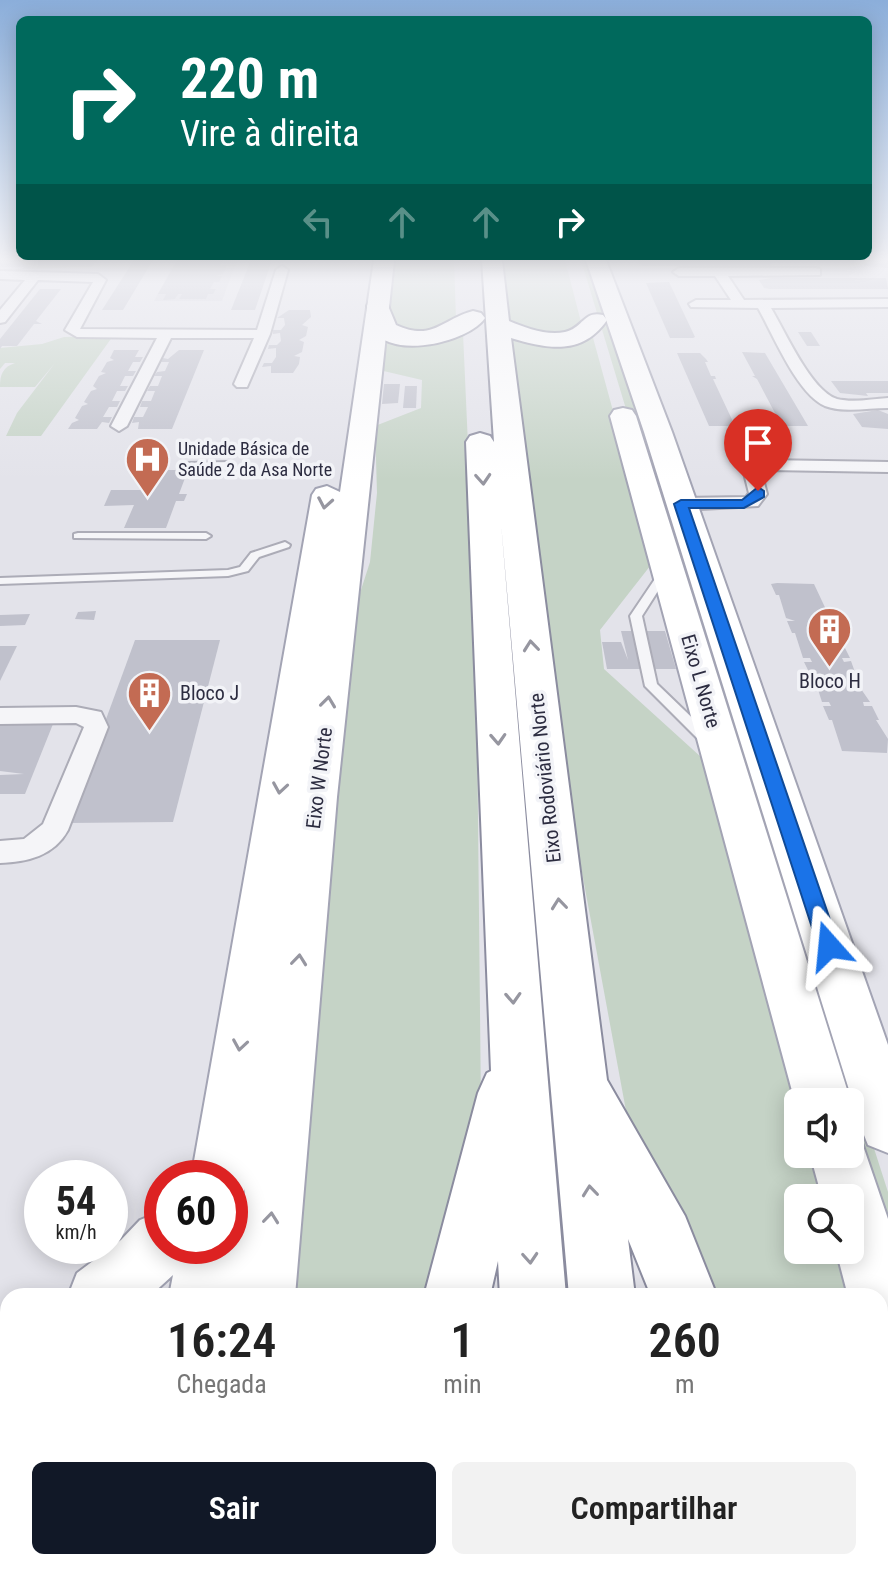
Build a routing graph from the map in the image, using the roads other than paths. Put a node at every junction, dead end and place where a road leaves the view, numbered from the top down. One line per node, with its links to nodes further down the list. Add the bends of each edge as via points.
1 (130, 333): 13 (street)
2 (353, 333): 32 (main road, Eixo W Norte, one-way to 32)
3 (375, 333): 38 (main road, Eixo W Norte, one-way to 3, via 316,797)
4 (398, 333): 5 (highway, via 413,338)
5 (452, 333)
6 (482, 333): 28 (highway, Eixo Rodoviário Norte, one-way to 28)
7 (483, 333): 29 (highway, Eixo Rodoviário Norte, one-way to 7)
8 (525, 333): 9 (highway, via 569,339)
9 (582, 333)
10 (599, 333): 30 (main road, Eixo L Norte)
11 (620, 333): 21 (main road, Eixo L Norte)
12 (780, 333): 16 (street, via 823,398 835,403)
13 (166, 334): 14 (street); 17 (street)
14 (263, 334): 15 (street)
15 (242, 384)
16 (888, 403)
17 (119, 426)
18 (230, 465): 19 (lane)
19 (187, 466)
20 (888, 467): 21 (street, via 765,465 753,473 758,494 751,502)
21 (681, 504): 31 (main road, Eixo L Norte)
22 (78, 536): 23 (lane)
23 (206, 536)
24 (285, 545): 25 (lane, via 255,555 244,569 228,573)
25 (0, 581)
26 (0, 716): 27 (street, via 76,715 92,718 96,727 54,830 43,843 22,852)
27 (0, 852)
28 (517, 1056): 39 (highway); 40 (highway, Eixo Rodoviário Norte, one-way to 40)
29 (578, 1084): 41 (highway, Eixo Rodoviário Norte, one-way to 29); 42 (highway, via 662,1239)
30 (819, 1088)
31 (888, 1125)
32 (223, 1160)
33 (843, 1168): 43 (main road)
34 (144, 1261): 36 (main road)
35 (206, 1264): 37 (main road)
36 (110, 1288)
37 (202, 1288)
38 (264, 1288)
39 (459, 1288)
40 (532, 1288)
41 (601, 1288)
42 (681, 1288)
43 (878, 1288)

